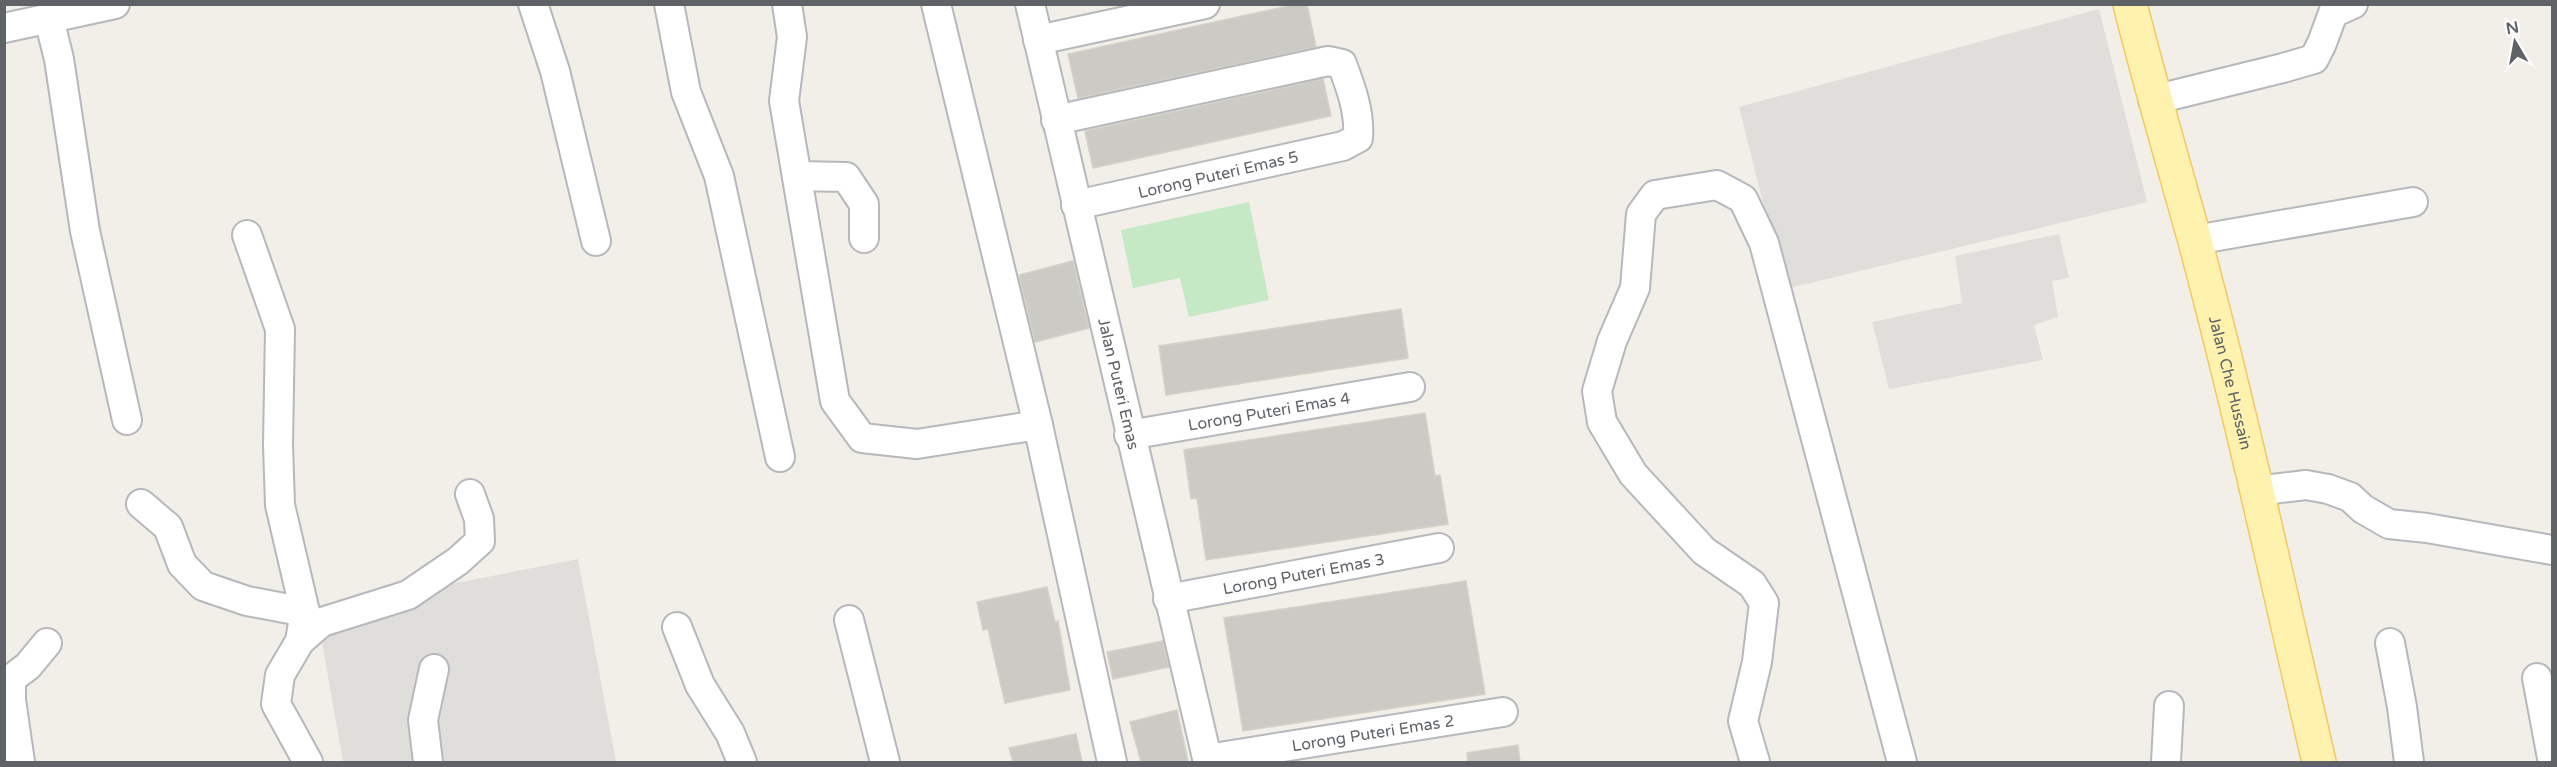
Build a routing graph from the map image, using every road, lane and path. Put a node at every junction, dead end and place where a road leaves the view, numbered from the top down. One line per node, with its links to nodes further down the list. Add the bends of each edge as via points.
1 (115, 4): 10 (street)
2 (533, 4): 21 (street, via 555,71)
3 (669, 4): 26 (street, via 686,92 719,176)
4 (787, 4): 15 (street, via 792,37 784,101)
5 (936, 4): 24 (street)
6 (1030, 4): 12 (street, Jalan Puteri Emas)
7 (1206, 4): 12 (street)
8 (2130, 4): 13 (main road, Jalan Che Hussain)
9 (2353, 4): 13 (street, via 2332,13 2314,58)
10 (49, 18): 11 (street); 23 (street, via 59,59 85,231)
11 (14, 19)
12 (1038, 40): 14 (street, Jalan Puteri Emas)
13 (2153, 100): 20 (main road, Jalan Che Hussain)
14 (1056, 120): 17 (street, Jalan Puteri Emas); 17 (street, Lorong Puteri Emas 5, via 1328,61 1342,64 1352,90 1358,138 1343,146)
15 (797, 176): 19 (street, via 846,177 864,204); 24 (street, via 835,401 862,438 917,444)
16 (2413, 202): 20 (street)
17 (1076, 205): 25 (street, Jalan Puteri Emas)
18 (247, 234): 33 (street, via 280,329 280,505)
19 (864, 238)
20 (2194, 240): 27 (main road, Jalan Che Hussain)
21 (597, 241)
22 (1410, 387): 25 (street, Lorong Puteri Emas 4)
23 (127, 420)
24 (1038, 425): 50 (street)
25 (1129, 435): 32 (street, Jalan Puteri Emas)
26 (780, 457)
27 (2256, 491): 31 (street, via 2306,485 2328,489 2350,497 2389,524); 54 (main road, Jalan Che Hussain)
28 (470, 494): 36 (street, via 479,519 480,541 458,561 408,596 321,622)
29 (141, 504): 33 (street, via 168,527 182,564 202,586 247,601)
30 (1439, 548): 32 (street, Lorong Puteri Emas 3)
31 (2553, 550)
32 (1168, 599): 44 (street, Jalan Puteri Emas)
33 (305, 612): 36 (street)
34 (849, 620): 49 (street)
35 (677, 627): 48 (street, via 700,685 730,733)
36 (300, 641): 46 (street, via 280,675 276,704)
37 (47, 643): 45 (street, via 11,679)
38 (2390, 643): 55 (street)
39 (434, 669): 47 (street, via 423,720)
40 (2537, 678): 43 (street)
41 (2169, 706): 53 (street)
42 (1503, 712): 44 (street, Lorong Puteri Emas 2)
43 (2553, 758)
44 (1207, 761)
45 (20, 762)
46 (308, 762)
47 (428, 762)
48 (742, 762)
49 (885, 762)
50 (1112, 762)
51 (1755, 762): 52 (street, via 1743,721 1757,662 1764,603 1752,584 1704,551 1633,474 1602,422 1597,392 1612,341 1635,288 1641,214 1655,195 1718,185 1743,199 1764,243)
52 (1902, 762)
53 (2166, 762)
54 (2319, 762)
55 (2409, 762)

